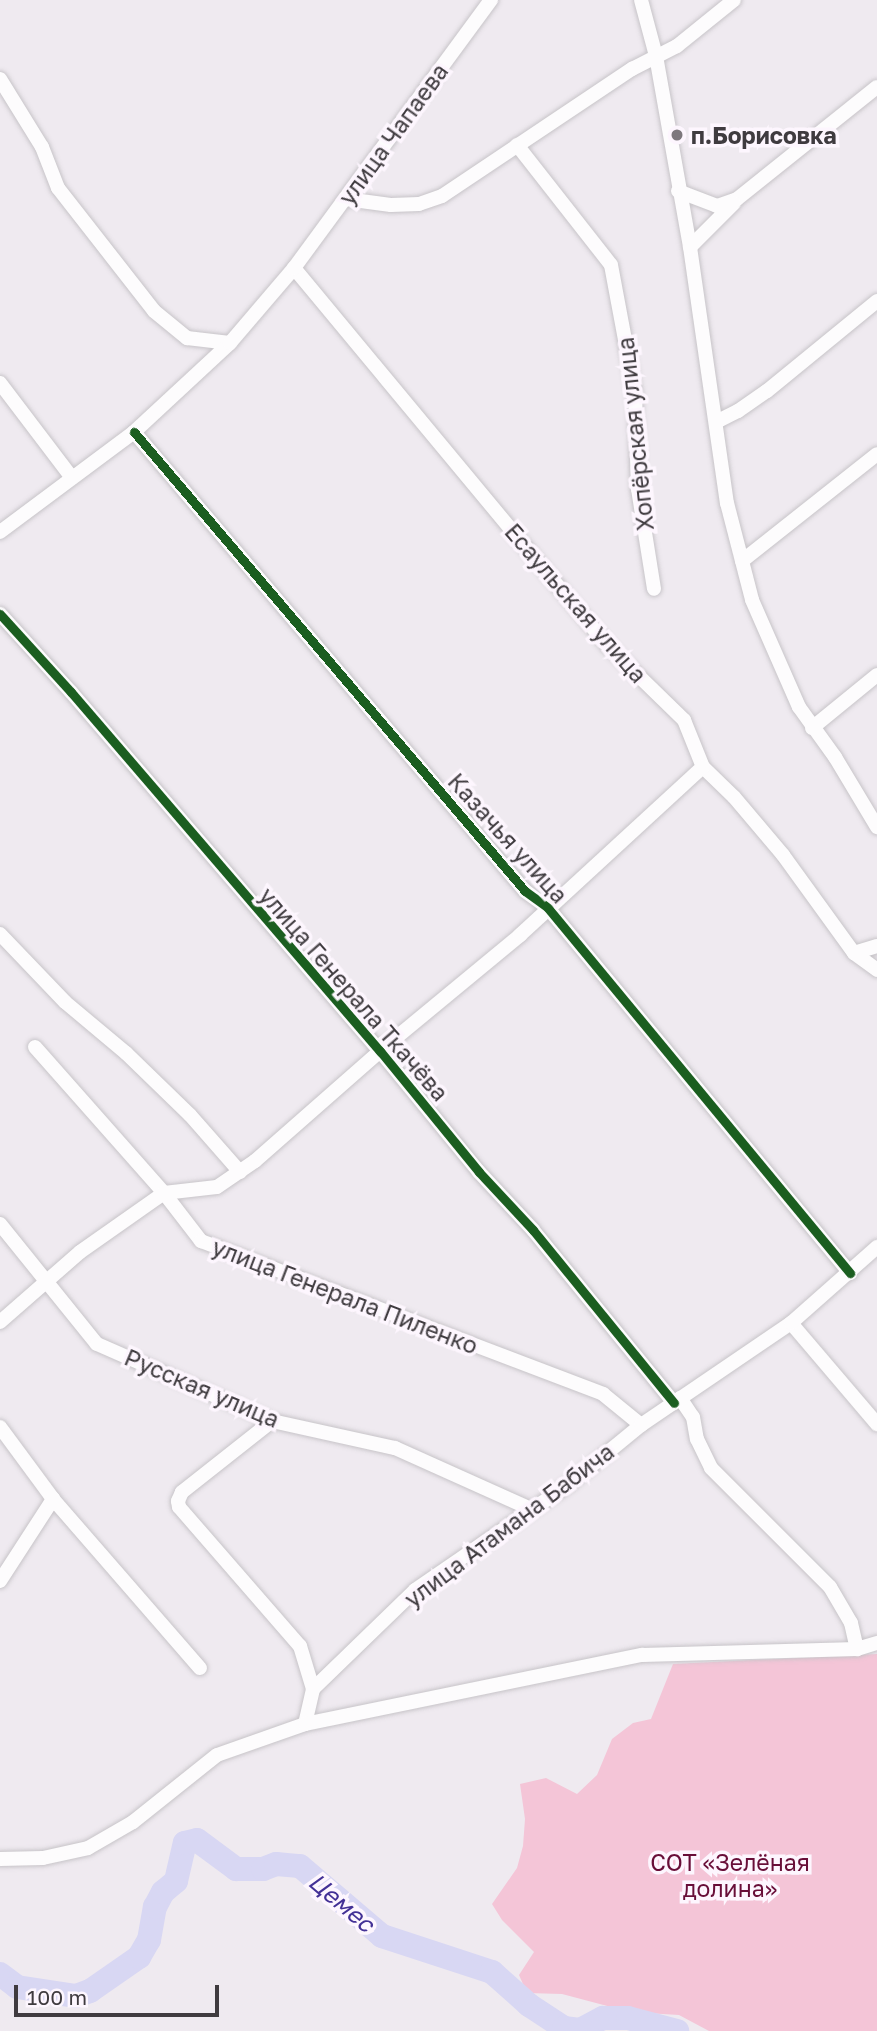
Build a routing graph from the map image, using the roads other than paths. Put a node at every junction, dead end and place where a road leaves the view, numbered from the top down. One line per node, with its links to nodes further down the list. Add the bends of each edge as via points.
1 (491, 0): 9 (street, улица Чапаева)
2 (641, 0): 4 (street)
3 (734, 0): 4 (street, via 677,46)
4 (656, 56): 7 (street); 8 (street)
5 (0, 79): 14 (street, via 42,147 58,188 154,311 187,338)
6 (877, 87): 10 (street)
7 (517, 145): 9 (street, via 442,195 419,204); 22 (street, Хопёрская улица, via 611,265 635,393 638,489)
8 (678, 191): 10 (street, via 717,206); 11 (street)
9 (346, 198): 12 (street, улица Чапаева)
10 (737, 199): 11 (street)
11 (690, 247): 16 (street)
12 (295, 268): 14 (street, улица Чапаева); 26 (street, Есаульская улица, via 609,647 684,720)
13 (877, 301): 16 (street, via 767,391)
14 (230, 343): 17 (street, улица Чапаева)
15 (0, 383): 19 (street)
16 (716, 422): 21 (street, via 727,503)
17 (134, 432): 19 (street, улица Чапаева); 28 (street, Казачья улица, via 525,891)
18 (877, 454): 21 (street)
19 (72, 478): 20 (street, улица Чапаева)
20 (0, 532)
21 (742, 561): 25 (street, via 764,633)
22 (654, 589)
23 (0, 614): 34 (street, улица Генерала Ткачёва)
24 (877, 676): 25 (street)
25 (812, 728): 27 (street)
26 (704, 767): 28 (street); 31 (street, Есаульская улица, via 783,855)
27 (877, 827)
28 (548, 908): 34 (street); 39 (street, Казачья улица)
29 (0, 934): 35 (street, via 65,1002 190,1115)
30 (877, 946): 31 (street)
31 (854, 953): 32 (street, Есаульская улица)
32 (877, 970)
33 (35, 1047): 36 (street, улица Генерала Пиленко)
34 (380, 1051): 35 (street); 43 (street, улица Генерала Ткачёва)
35 (240, 1172): 36 (street, via 217,1187)
36 (164, 1193): 40 (street, via 80,1252); 46 (street, улица Генерала Пиленко, via 201,1241 603,1394)
37 (0, 1224): 40 (street, Русская улица)
38 (877, 1248): 39 (street, улица Атамана Бабича)
39 (850, 1273): 42 (street, улица Атамана Бабича)
40 (46, 1283): 41 (street); 44 (street, Русская улица, via 97,1344)
41 (0, 1322)
42 (792, 1323): 43 (street, улица Атамана Бабича); 45 (street)
43 (677, 1400): 46 (street, улица Атамана Бабича); 52 (street, улица Генерала Ткачёва, via 693,1417 697,1439 711,1468 830,1587 851,1623)
44 (272, 1421): 49 (street, Русская улица, via 395,1448); 54 (street, via 182,1492 178,1502 300,1646)
45 (877, 1424)
46 (641, 1425): 49 (street, улица Атамана Бабича)
47 (0, 1427): 48 (street)
48 (53, 1499): 50 (street); 53 (street)
49 (531, 1509): 54 (street, улица Атамана Бабича, via 415,1590)
50 (0, 1581)
51 (877, 1643): 52 (street)
52 (857, 1648): 55 (street, via 642,1655)
53 (200, 1668)
54 (313, 1689): 55 (street)
55 (305, 1724): 56 (street, via 217,1755 133,1822 88,1848 43,1858)
56 (0, 1859)

